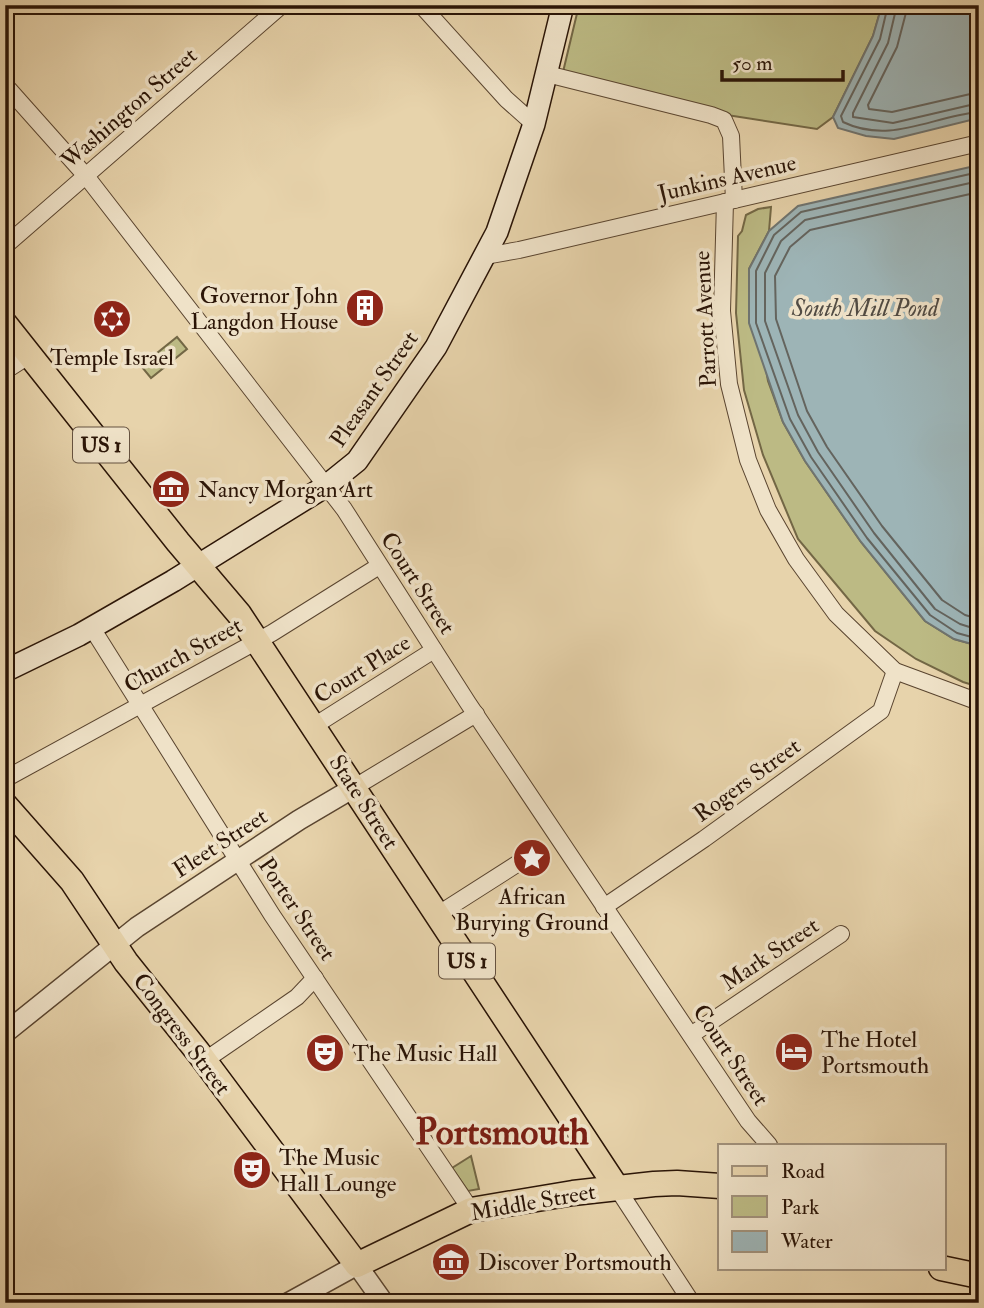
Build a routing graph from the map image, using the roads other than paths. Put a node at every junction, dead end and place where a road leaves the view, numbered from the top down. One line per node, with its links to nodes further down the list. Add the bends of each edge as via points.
1 (282, 5): 8 (street, Washington Street)
2 (421, 5): 6 (street)
3 (563, 5): 4 (main road, Pleasant Street)
4 (547, 74): 6 (main road, Pleasant Street); 9 (street, Parrott Avenue, via 724,120 731,136)
5 (5, 85): 8 (street, Court Street)
6 (534, 124): 11 (main road, Pleasant Street)
7 (979, 143): 9 (street, Junkins Avenue)
8 (86, 176): 10 (street, Washington Street); 15 (street, Court Street)
9 (730, 201): 11 (street, Junkins Avenue); 22 (street, Parrott Avenue, via 722,311 734,409 748,460 768,510 811,582 836,614)
10 (5, 246)
11 (485, 256): 15 (main road, Pleasant Street, via 417,377 357,461)
12 (5, 324): 13 (main road, State Street / US 1)
13 (30, 355): 14 (street); 16 (main road, State Street / US 1)
14 (5, 371)
15 (326, 486): 16 (main road, Pleasant Street); 17 (street, Court Street)
16 (198, 566): 18 (main road, Pleasant Street); 19 (main road, State Street / US 1)
17 (379, 566): 19 (street, Church Street); 20 (street, Court Street)
18 (92, 628): 21 (main road, Pleasant Street); 24 (street, Porter Street)
19 (257, 640): 24 (street, Church Street); 26 (main road, State Street / US 1)
20 (434, 650): 25 (street, Court Street); 26 (street, Court Place)
21 (5, 671)
22 (895, 671): 23 (street, Parrott Avenue); 32 (street, Rogers Street, via 881,710)
23 (979, 702)
24 (139, 704): 27 (street, Church Street); 30 (street, Porter Street)
25 (476, 714): 28 (street, Fleet Street); 32 (street, Court Street)
26 (314, 726): 28 (main road, State Street / US 1)
27 (5, 779)
28 (355, 787): 30 (street, Fleet Street); 33 (main road, State Street / US 1)
29 (5, 805): 35 (main road, Congress Street, via 72,881)
30 (237, 861): 35 (street, Fleet Street); 36 (street, Porter Street)
31 (520, 862): 33 (street)
32 (604, 907): 38 (street, Court Street)
33 (437, 915): 40 (main road, State Street / US 1)
34 (841, 933): 38 (street, Mark Street)
35 (116, 945): 37 (street, Fleet Street); 39 (main road, Congress Street)
36 (316, 978): 39 (street, via 297,997); 45 (street, Porter Street)
37 (5, 1032)
38 (691, 1035): 41 (street, Court Street)
39 (204, 1061): 46 (main road, Congress Street)
40 (582, 1134): 43 (main road, State Street / US 1); 44 (main road, via 590,1179)
41 (755, 1139)
42 (718, 1186): 43 (main road, Middle Street, via 677,1183)
43 (617, 1188): 44 (main road, Middle Street); 51 (street, State Street)
44 (573, 1193): 45 (main road, Middle Street)
45 (471, 1210): 46 (main road, Middle Street)
46 (357, 1265): 49 (street); 50 (street)
47 (946, 1269): 48 (main road)
48 (979, 1276)
49 (288, 1303)
50 (384, 1303)
51 (692, 1303)

